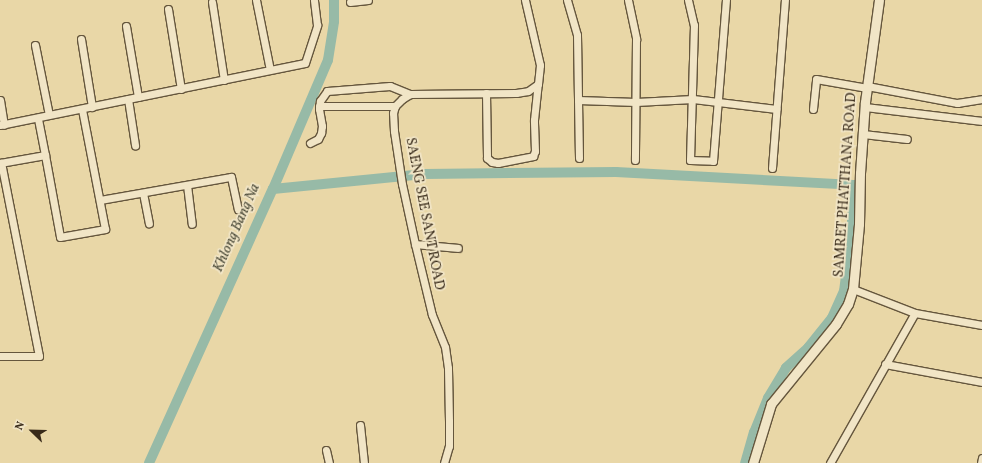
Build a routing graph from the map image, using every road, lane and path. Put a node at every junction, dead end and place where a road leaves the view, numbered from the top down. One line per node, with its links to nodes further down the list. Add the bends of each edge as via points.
1 (256, 0): 17 (street)
2 (314, 0): 17 (street, via 317,25 305,63)
3 (368, 0): 12 (street)
4 (525, 0): 19 (street, via 540,65)
5 (567, 0): 29 (street, via 577,35)
6 (628, 0): 30 (street, via 636,39)
7 (688, 0): 26 (street, via 694,25)
8 (726, 0): 31 (street)
9 (785, 0): 37 (street)
10 (879, 0): 20 (street, SAMRET PHATTHANA ROAD)
11 (212, 2): 18 (street)
12 (350, 2)
13 (168, 9): 21 (street)
14 (126, 26): 24 (street)
15 (81, 39): 34 (street)
16 (36, 45): 39 (street)
17 (270, 70): 18 (street)
18 (224, 80): 21 (street)
19 (538, 84): 22 (street, via 528,91 516,94); 22 (street, via 533,156 498,163 487,158)
20 (867, 87): 27 (street, via 957,103); 35 (street, SAMRET PHATTHANA ROAD); 38 (street, via 816,79)
21 (181, 89): 24 (street)
22 (486, 93): 23 (street)
23 (410, 94): 32 (street, via 390,86 327,91 322,95); 33 (street)
24 (138, 97): 25 (street)
25 (128, 99): 34 (street); 46 (street)
26 (693, 99): 30 (street); 31 (street); 31 (street, via 690,160 713,161)
27 (982, 99)
28 (0, 100): 42 (street)
29 (578, 100): 30 (street); 48 (street)
30 (636, 102): 49 (street)
31 (718, 102): 37 (street)
32 (319, 106): 33 (street); 45 (street, via 322,126 318,139)
33 (395, 106): 58 (street, SAENG SEE SANT ROAD, via 394,131)
34 (92, 107): 36 (street)
35 (865, 107): 41 (street); 43 (street, SAMRET PHATTHANA ROAD)
36 (82, 109): 39 (street); 54 (street)
37 (776, 109): 51 (street)
38 (813, 109)
39 (49, 115): 40 (street)
40 (38, 118): 42 (street); 47 (street)
41 (982, 121)
42 (2, 125)
43 (863, 134): 44 (street); 60 (street, SAMRET PHATTHANA ROAD)
44 (907, 139)
45 (310, 143)
46 (135, 146)
47 (45, 156): 50 (street); 54 (street, via 60,237 105,229)
48 (580, 158)
49 (635, 160)
50 (0, 163): 63 (street, via 38,356)
51 (772, 168)
52 (187, 185): 53 (street); 55 (street, via 231,177); 57 (street)
53 (143, 193): 54 (street); 56 (street)
54 (100, 200)
55 (238, 209)
56 (149, 222)
57 (192, 224)
58 (415, 244): 59 (street); 71 (street, SAENG SEE SANT ROAD, via 432,315 445,347 448,368 449,434)
59 (458, 248)
60 (853, 289): 61 (street); 72 (street, SAMRET PHATTHANA ROAD, via 848,304 836,324 771,404)
61 (915, 313): 62 (street); 64 (street)
62 (982, 325)
63 (0, 356)
64 (885, 364): 65 (street); 73 (street)
65 (982, 382)
66 (360, 425): 70 (street)
67 (326, 450): 69 (street)
68 (982, 458): 74 (street)
69 (329, 463)
70 (364, 463)
71 (444, 463)
72 (753, 463)
73 (830, 463)
74 (981, 463)

